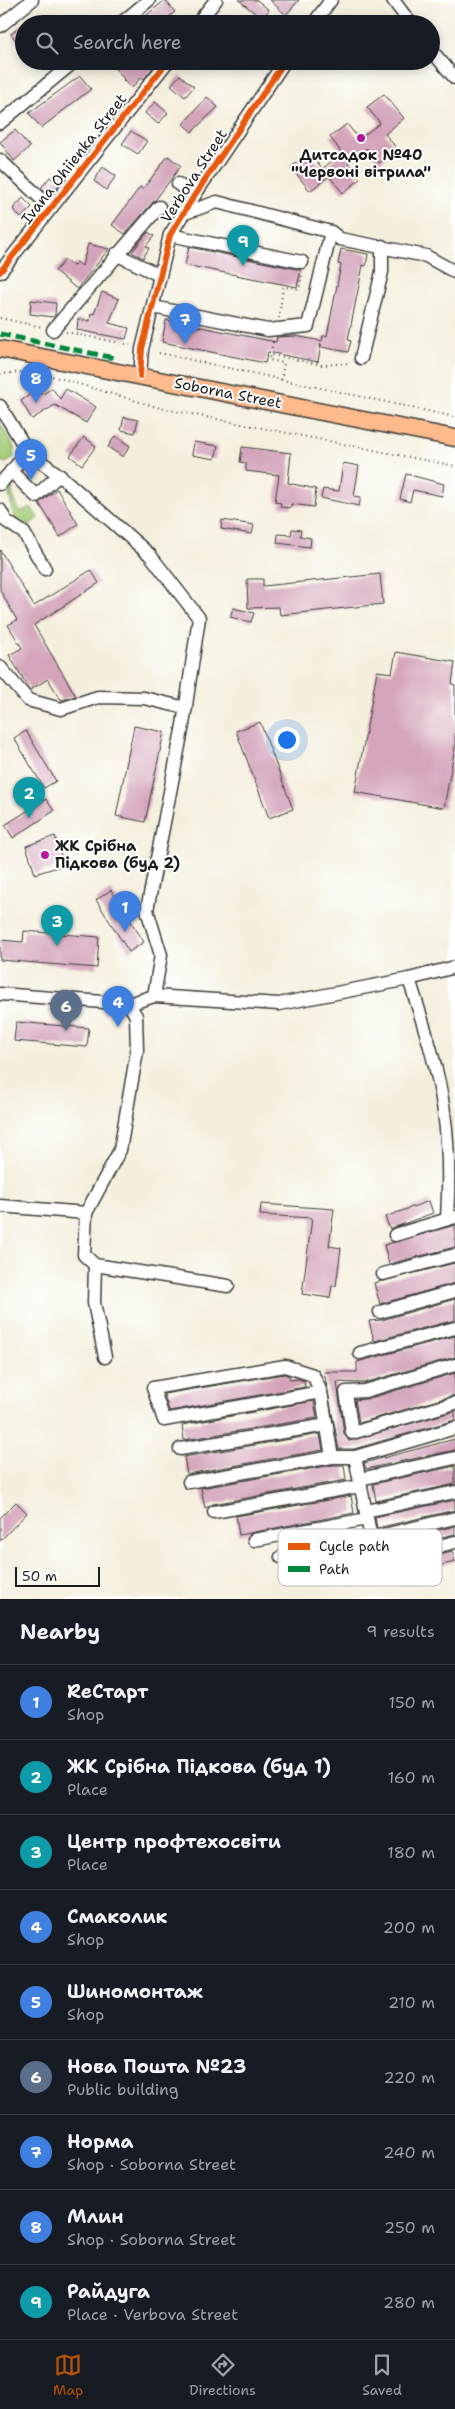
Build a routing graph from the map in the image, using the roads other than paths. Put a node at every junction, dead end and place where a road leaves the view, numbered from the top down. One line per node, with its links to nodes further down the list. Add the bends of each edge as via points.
1 (32, 0): 10 (street)
2 (149, 0): 6 (street)
3 (216, 0): 7 (street)
4 (331, 0): 8 (street)
5 (393, 0): 9 (street)
6 (131, 15)
7 (205, 15)
8 (320, 15)
9 (404, 15)
10 (0, 26)
11 (440, 60): 15 (street)
12 (64, 70): 16 (street)
13 (161, 70): 21 (street, Ivana Ohiienka Street)
14 (279, 70): 19 (street, Verbova Street)
15 (455, 78)
16 (0, 123)
17 (0, 160): 21 (street)
18 (178, 184): 19 (street)
19 (194, 196): 22 (street, Verbova Street)
20 (159, 207): 26 (street)
21 (52, 208): 28 (street, Ivana Ohiienka Street)
22 (182, 214): 23 (street, via 217,202); 24 (street, Verbova Street)
23 (330, 232): 25 (street, via 340,239); 31 (street, via 308,326 268,330)
24 (170, 235): 27 (street); 30 (street, Verbova Street)
25 (382, 246): 29 (street, via 426,256); 34 (street, via 382,272)
26 (116, 254): 30 (street); 32 (street)
27 (302, 262)
28 (0, 272)
29 (455, 272)
30 (159, 275): 31 (street, Verbova Street)
31 (152, 307): 35 (street, Verbova Street, via 142,349)
32 (53, 330)
33 (0, 349): 35 (main road, Soborna Street)
34 (361, 358)
35 (140, 376): 37 (main road, Soborna Street)
36 (0, 406): 38 (street)
37 (455, 438)
38 (28, 452): 39 (street); 40 (street)
39 (11, 471): 40 (street, via 36,496); 41 (street)
40 (59, 475): 45 (street, via 150,555 199,618)
41 (0, 484)
42 (0, 510): 43 (street, via 6,521 24,533)
43 (45, 569)
44 (0, 667): 45 (street, via 28,700 60,709 98,697 144,698)
45 (186, 708): 49 (street, via 147,910 161,955)
46 (455, 967): 47 (street)
47 (409, 979): 49 (street, via 279,1004); 51 (street, via 438,1081)
48 (0, 994): 50 (street)
49 (154, 996): 50 (street)
50 (129, 1004): 53 (street, via 136,1016 137,1051 120,1150)
51 (451, 1173): 54 (street)
52 (0, 1206): 53 (street)
53 (86, 1213): 57 (street, via 84,1255)
54 (451, 1218): 55 (street)
55 (395, 1235)
56 (455, 1255): 58 (street)
57 (95, 1265): 59 (street); 64 (street, via 94,1303)
58 (383, 1274)
59 (228, 1286)
60 (455, 1291): 61 (street)
61 (380, 1312)
62 (455, 1328): 63 (street)
63 (360, 1353)
64 (105, 1356)
65 (455, 1365): 67 (street, via 365,1391 346,1392 352,1433)
66 (321, 1392): 66 (street, via 313,1375 285,1366 153,1388 164,1420); 68 (street)
67 (455, 1404)
68 (327, 1425): 70 (street); 71 (street)
69 (455, 1428): 72 (street)
70 (180, 1449)
71 (332, 1457): 72 (street); 74 (street)
72 (355, 1457): 75 (street)
73 (455, 1458): 75 (street)
74 (189, 1482)
75 (360, 1483): 77 (street); 78 (street)
76 (455, 1492): 78 (street)
77 (214, 1512)
78 (366, 1515): 80 (street); 81 (street)
79 (455, 1518): 82 (street)
80 (303, 1529)
81 (369, 1529)
82 (409, 1529)
83 (278, 1535): 84 (street)
84 (254, 1540)
85 (455, 1542): 86 (street)
86 (442, 1545)

